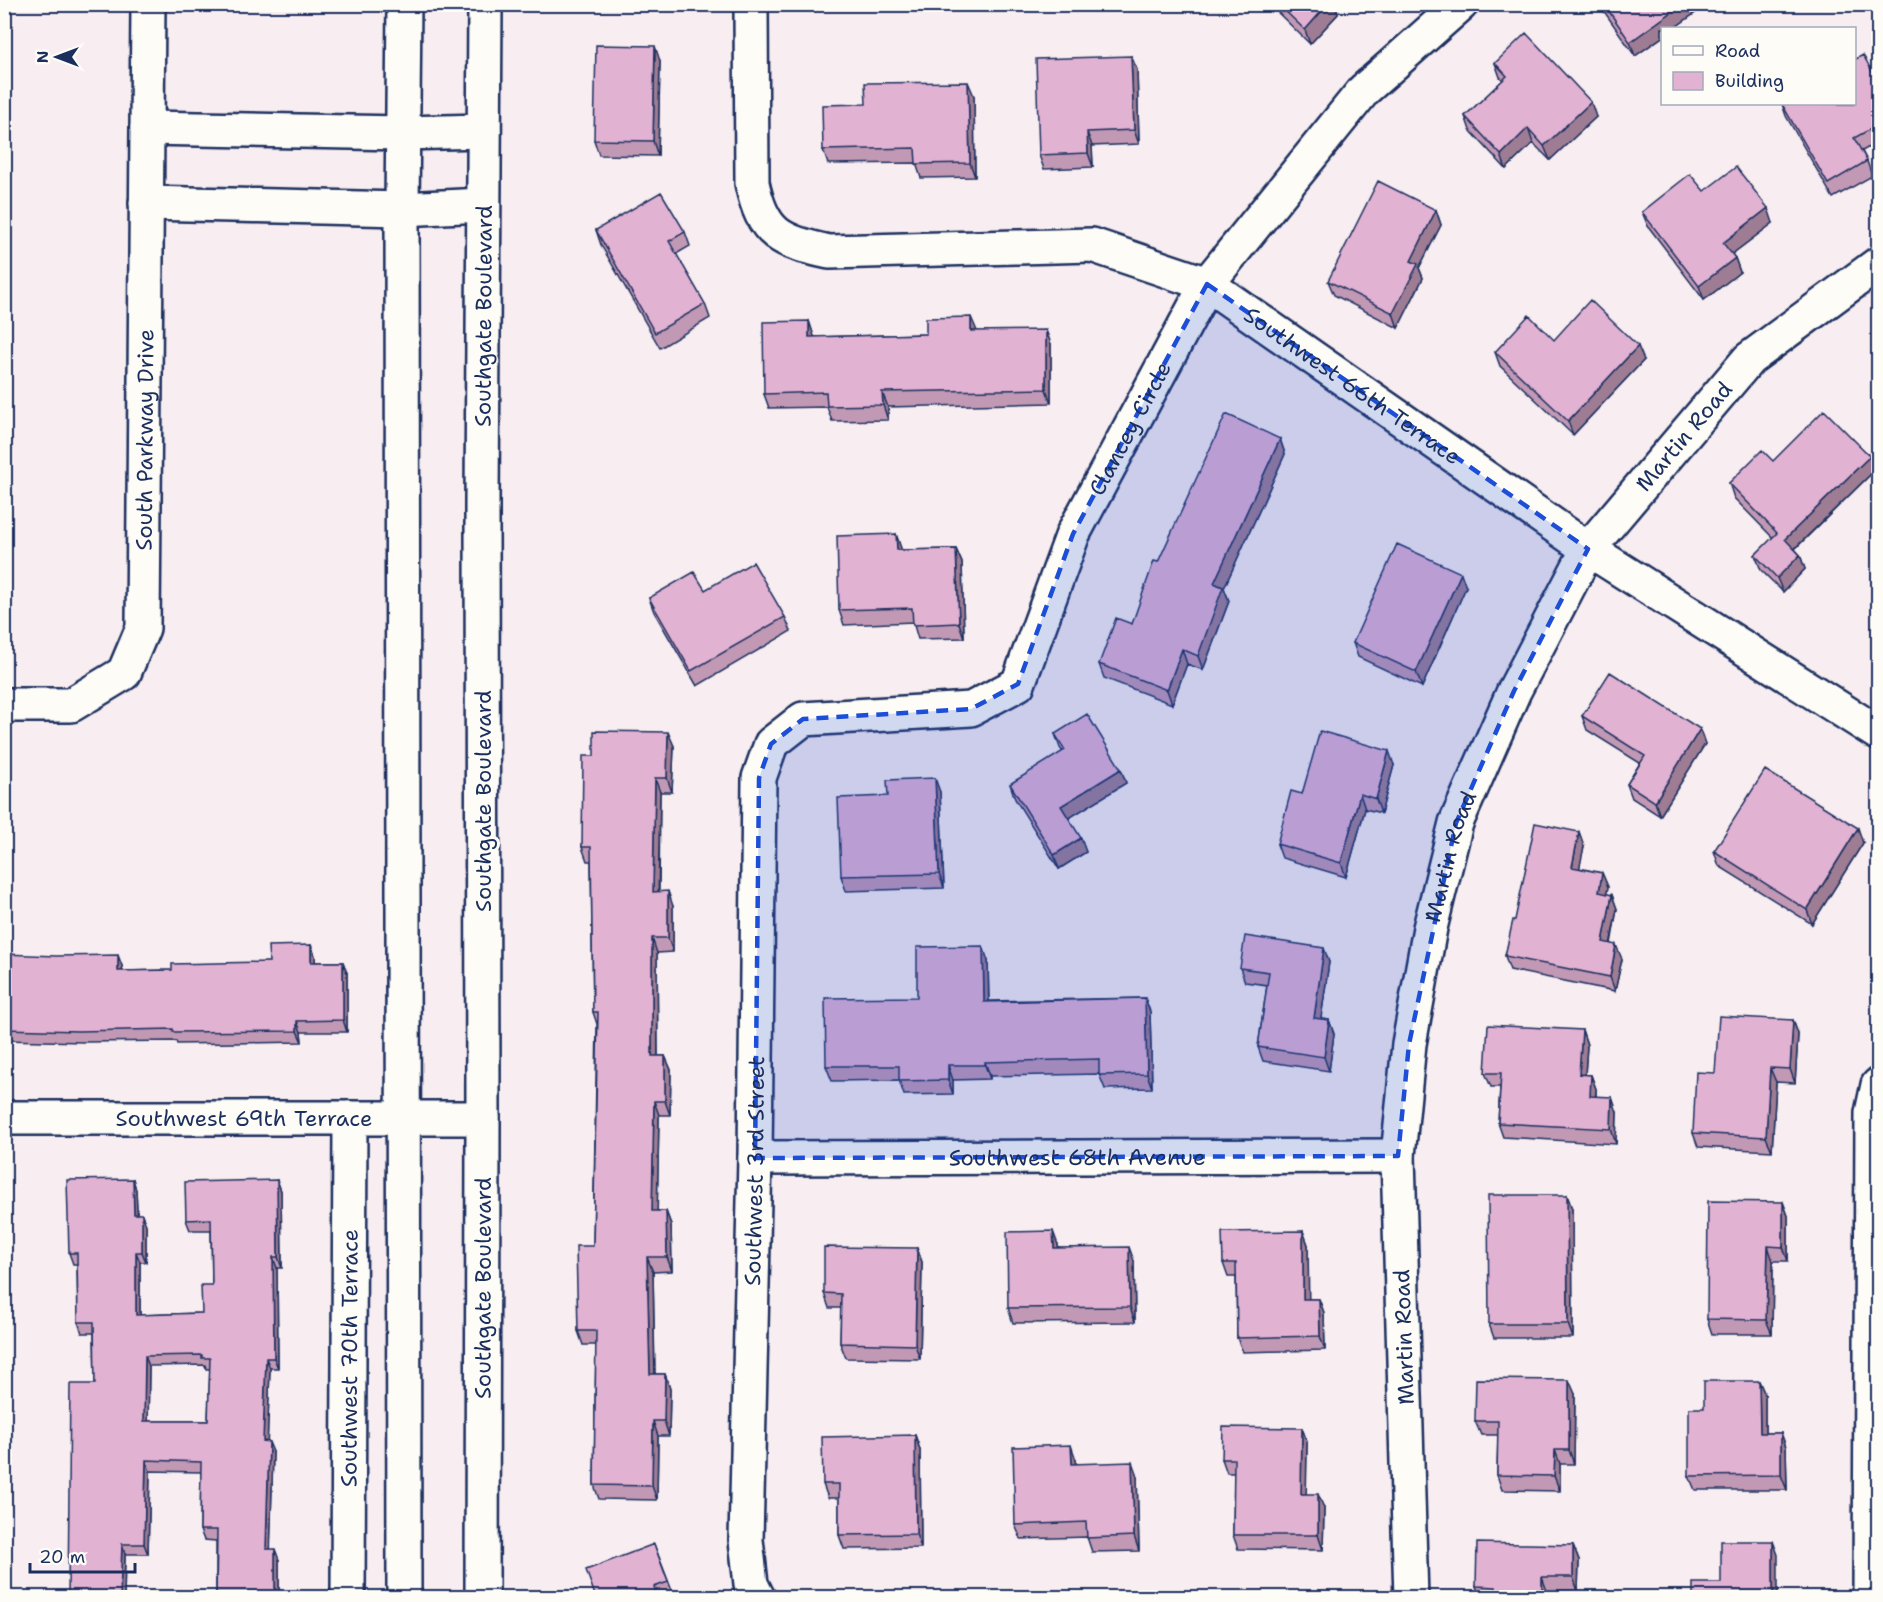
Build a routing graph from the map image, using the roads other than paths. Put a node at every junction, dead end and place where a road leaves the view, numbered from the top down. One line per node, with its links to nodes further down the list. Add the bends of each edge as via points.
1 (148, 4): 6 (street, South Parkway Drive)
2 (404, 4): 8 (street)
3 (485, 4): 7 (street, Southgate Boulevard)
4 (751, 4): 13 (street, Southwest 66th Terrace, via 752,183 757,207 766,224 778,234 794,243 829,252 1092,245)
5 (1461, 4): 13 (street, Clancey Circle, via 1364,90)
6 (147, 128): 8 (street); 9 (street, South Parkway Drive)
7 (484, 131): 8 (street); 10 (street, Southgate Boulevard)
8 (402, 133): 11 (street)
9 (146, 203): 11 (street); 15 (street, South Parkway Drive, via 143,628 124,673 71,705)
10 (483, 205): 11 (street); 22 (street, Southgate Boulevard)
11 (402, 208): 21 (street)
12 (1878, 264): 14 (street, Martin Road, via 1749,359)
13 (1207, 284): 14 (street, Southwest 66th Terrace); 17 (street, Clancey Circle, via 1073,534 1018,684 971,709 803,719)
14 (1588, 549): 16 (street, Southwest 66th Terrace); 23 (street, Martin Road, via 1514,691 1456,823 1430,928 1409,1044)
15 (4, 705)
16 (1878, 733)
17 (771, 744): 24 (street, Southwest 3rd Street, via 759,778)
18 (1878, 1085): 30 (street, via 1872,1113)
19 (4, 1118): 20 (street, Southwest 69th Terrace)
20 (350, 1118): 21 (street, Southwest 69th Terrace); 25 (street, Southwest 70th Terrace)
21 (404, 1118): 22 (street, Southwest 69th Terrace); 26 (street)
22 (483, 1118): 27 (street, Southgate Boulevard)
23 (1398, 1156): 24 (street, Southwest 68th Avenue); 29 (street, Martin Road)
24 (755, 1158): 28 (street, Southwest 3rd Street, via 746,1540 751,1584)
25 (348, 1598)
26 (404, 1598)
27 (482, 1598)
28 (758, 1598)
29 (1411, 1598)
30 (1870, 1598)

